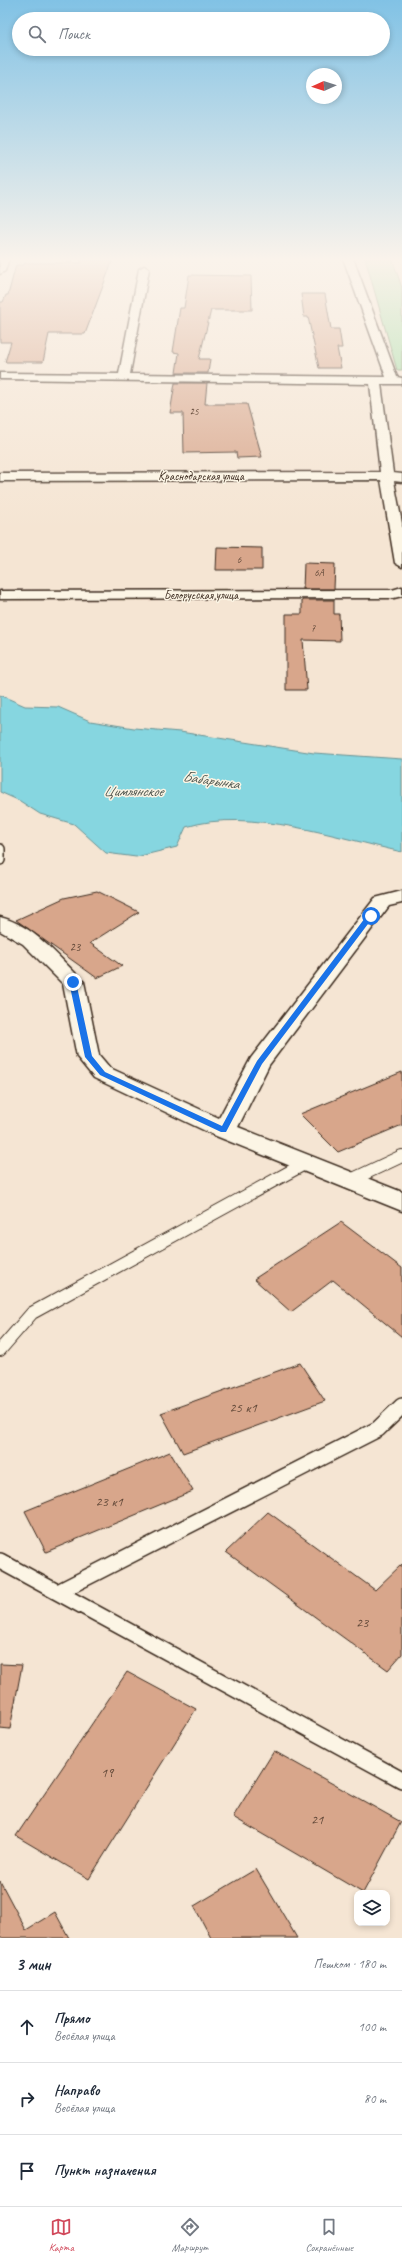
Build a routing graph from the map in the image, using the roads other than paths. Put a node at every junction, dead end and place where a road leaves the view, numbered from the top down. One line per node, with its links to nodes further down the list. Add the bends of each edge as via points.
1 (129, 348): 4 (street)
2 (384, 348): 6 (street)
3 (0, 376): 4 (street)
4 (124, 378): 5 (street)
5 (375, 380): 6 (street); 7 (street)
6 (397, 381)
7 (387, 476): 8 (street, Краснодарская улица); 9 (street, Краснодарская улица); 10 (street)
8 (0, 477)
9 (402, 478)
10 (402, 563)
11 (402, 591): 12 (street, Белорусская улица, via 394,594)
12 (0, 595)
13 (0, 849): 14 (lane)
14 (0, 860)
15 (402, 897): 17 (street, via 382,902 371,916 259,1063)
16 (0, 924): 17 (street, via 30,940 73,982 88,1057 102,1073)
17 (224, 1130): 19 (street)
18 (402, 1156): 20 (lane)
19 (306, 1163): 20 (street); 22 (lane, via 32,1313)
20 (349, 1181): 21 (street)
21 (402, 1202)
22 (0, 1350)
23 (402, 1406): 25 (lane, via 378,1429)
24 (0, 1561): 25 (lane)
25 (58, 1592): 26 (lane)
26 (402, 1780)

